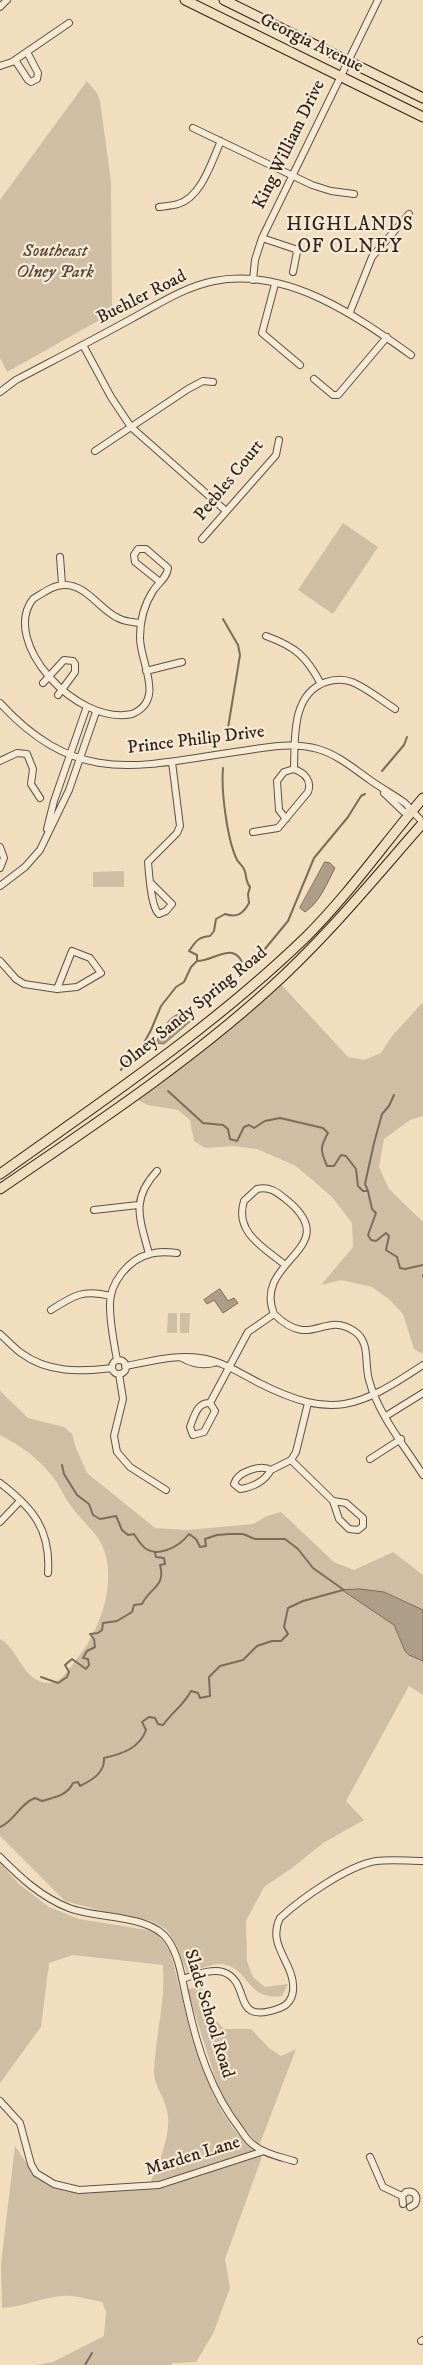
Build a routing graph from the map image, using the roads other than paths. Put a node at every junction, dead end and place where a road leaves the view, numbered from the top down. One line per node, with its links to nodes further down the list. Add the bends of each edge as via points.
1 (7, 0): 5 (street)
2 (185, 0): 11 (main road, Georgia Avenue)
3 (224, 0): 9 (main road, Georgia Avenue)
4 (378, 0): 9 (street, King William Drive)
5 (0, 7)
6 (68, 23): 7 (street)
7 (26, 52): 8 (street); 8 (street, via 38,73 37,79 28,80)
8 (15, 60): 10 (street)
9 (348, 62): 11 (street, King William Drive); 12 (main road, Georgia Avenue)
10 (0, 66)
11 (341, 77): 13 (main road, Georgia Avenue); 16 (street, King William Drive)
12 (423, 98)
13 (423, 117)
14 (193, 128): 15 (street)
15 (222, 141): 16 (street); 18 (street, via 192,195 179,204)
16 (292, 175): 17 (street, via 321,188); 20 (street, King William Drive)
17 (354, 194)
18 (158, 207)
19 (409, 214): 24 (street, via 372,257)
20 (262, 238): 21 (street, via 295,249); 22 (street, King William Drive)
21 (293, 272)
22 (253, 280): 23 (street, Buehler Road); 26 (street, Buehler Road, via 223,280 190,288)
23 (275, 284): 24 (street, Buehler Road); 28 (street, via 262,333)
24 (350, 312): 25 (street, Buehler Road)
25 (387, 338): 27 (street, Buehler Road); 29 (street, via 338,395 333,395)
26 (83, 345): 31 (street, Buehler Road, via 16,380); 32 (street, via 111,398)
27 (411, 355)
28 (300, 365)
29 (314, 379)
30 (213, 382): 32 (street, via 203,381)
31 (0, 392)
32 (131, 427): 34 (street); 35 (street)
33 (279, 440): 35 (street, Peebles Court, via 276,455)
34 (95, 451)
35 (226, 511): 36 (street, Peebles Court)
36 (202, 539)
37 (60, 557): 39 (street)
38 (160, 582): 38 (street, via 135,562 134,555 138,549 146,548 166,565 167,572); 41 (street, via 148,600)
39 (62, 584): 40 (street, via 49,589); 41 (street, via 82,590 118,618)
40 (18, 611)
41 (140, 624): 44 (street, via 140,646)
42 (266, 636): 47 (street, via 302,654)
43 (182, 662): 44 (street)
44 (146, 671): 52 (street, via 150,694 139,710 129,715)
45 (36, 676): 46 (street)
46 (44, 683): 48 (street); 48 (street, via 64,660 73,661 75,672)
47 (321, 684): 51 (street, via 337,680 354,683); 53 (street, via 311,690 301,705)
48 (58, 695): 50 (street)
49 (0, 703): 54 (street, Prince Philip Drive, via 34,736)
50 (86, 709): 52 (street); 54 (street)
51 (395, 709)
52 (96, 712): 55 (street)
53 (295, 746): 57 (street, Prince Philip Drive); 58 (street); 61 (street, Prince Philip Drive, via 332,754 374,783 404,812)
54 (70, 755): 55 (street, Prince Philip Drive); 65 (street)
55 (80, 759): 57 (street, Prince Philip Drive, via 134,766); 65 (street, via 62,807)
56 (0, 762): 59 (street, via 17,753 27,754 33,769 32,784)
57 (172, 762): 69 (street, via 180,826 148,862)
58 (294, 769): 62 (street, via 281,774 276,785 279,810); 62 (street, via 307,777 309,789)
59 (40, 798)
60 (423, 798): 61 (main road, Olney Sandy Spring Road)
61 (411, 812): 63 (street, Prince Philip Drive); 74 (main road, Olney Sandy Spring Road, via 337,903 239,998 193,1035)
62 (286, 820): 64 (street, via 278,828)
63 (423, 822): 75 (main road, Olney Sandy Spring Road, via 350,908 251,1005 156,1082)
64 (254, 832)
65 (45, 840): 68 (street, via 32,860)
66 (0, 847): 67 (street, via 4,858)
67 (0, 868): 68 (street)
68 (9, 879): 70 (street)
69 (151, 882): 69 (street, via 155,910 159,914 172,904)
70 (0, 886)
71 (0, 961): 72 (street, via 24,984)
72 (57, 989): 72 (street, via 77,987 101,973 90,958 72,951)
73 (157, 1170): 76 (street, via 141,1192)
74 (0, 1174)
75 (0, 1189)
76 (138, 1205): 77 (street); 79 (street)
77 (94, 1210)
78 (177, 1253): 79 (street)
79 (149, 1254): 81 (street, via 124,1271 112,1288)
80 (284, 1264): 80 (street, via 304,1243 307,1224 298,1210 275,1190 257,1189 244,1201 244,1226 250,1237); 83 (street, via 272,1286 270,1303)
81 (111, 1296): 82 (street, via 85,1292); 85 (street)
82 (51, 1310)
83 (274, 1314): 88 (street, via 248,1332); 92 (street, via 285,1325 302,1332 331,1325 351,1329 363,1339 368,1379)
84 (0, 1334): 89 (street, via 22,1354 51,1367 77,1371)
85 (117, 1360): 87 (street); 89 (street)
86 (423, 1365): 92 (street)
87 (125, 1366): 88 (street, via 182,1358 191,1363 207,1365 214,1362); 90 (street)
88 (229, 1366): 93 (street); 94 (street, via 282,1394)
89 (112, 1368): 90 (street)
90 (119, 1374): 102 (street, via 123,1399 114,1436 117,1452 130,1467)
91 (423, 1393): 95 (street)
92 (375, 1396): 94 (street, via 350,1403); 95 (street)
93 (210, 1403): 93 (street, via 200,1406 190,1427 193,1435 204,1432 215,1411)
94 (308, 1403): 98 (street, via 300,1441)
95 (386, 1416): 96 (street)
96 (401, 1439): 97 (street); 100 (street)
97 (370, 1459)
98 (291, 1460): 99 (street); 104 (street)
99 (271, 1470): 99 (street, via 253,1470 239,1476 234,1484 240,1489 247,1488 262,1482)
100 (423, 1475)
101 (0, 1483): 103 (street)
102 (166, 1490)
103 (20, 1501): 105 (street); 106 (street, via 36,1517 47,1539)
104 (333, 1502): 104 (street, via 335,1514 349,1529 358,1530 363,1526 363,1518 346,1503)
105 (0, 1522)
106 (48, 1573)
107 (0, 1856): 109 (street, Slade School Road, via 26,1883 57,1903 92,1915 144,1923 162,1933 176,1954)
108 (423, 1861): 109 (street, via 376,1861 350,1869 280,1918 275,1938 293,1987 292,1997 286,2005 265,2013 252,2012 243,2002 232,1978 223,1972)
109 (182, 1980): 111 (street, Slade School Road, via 216,2092 250,2142)
110 (0, 2101): 111 (street, Marden Lane, via 20,2123 36,2173 54,2184 79,2190 159,2185)
111 (264, 2151): 113 (street, Slade School Road)
112 (370, 2156): 114 (street, via 383,2187)
113 (294, 2161)
114 (402, 2196): 115 (street); 116 (street, via 408,2191 415,2194 416,2202)
115 (402, 2204)
116 (410, 2207)

